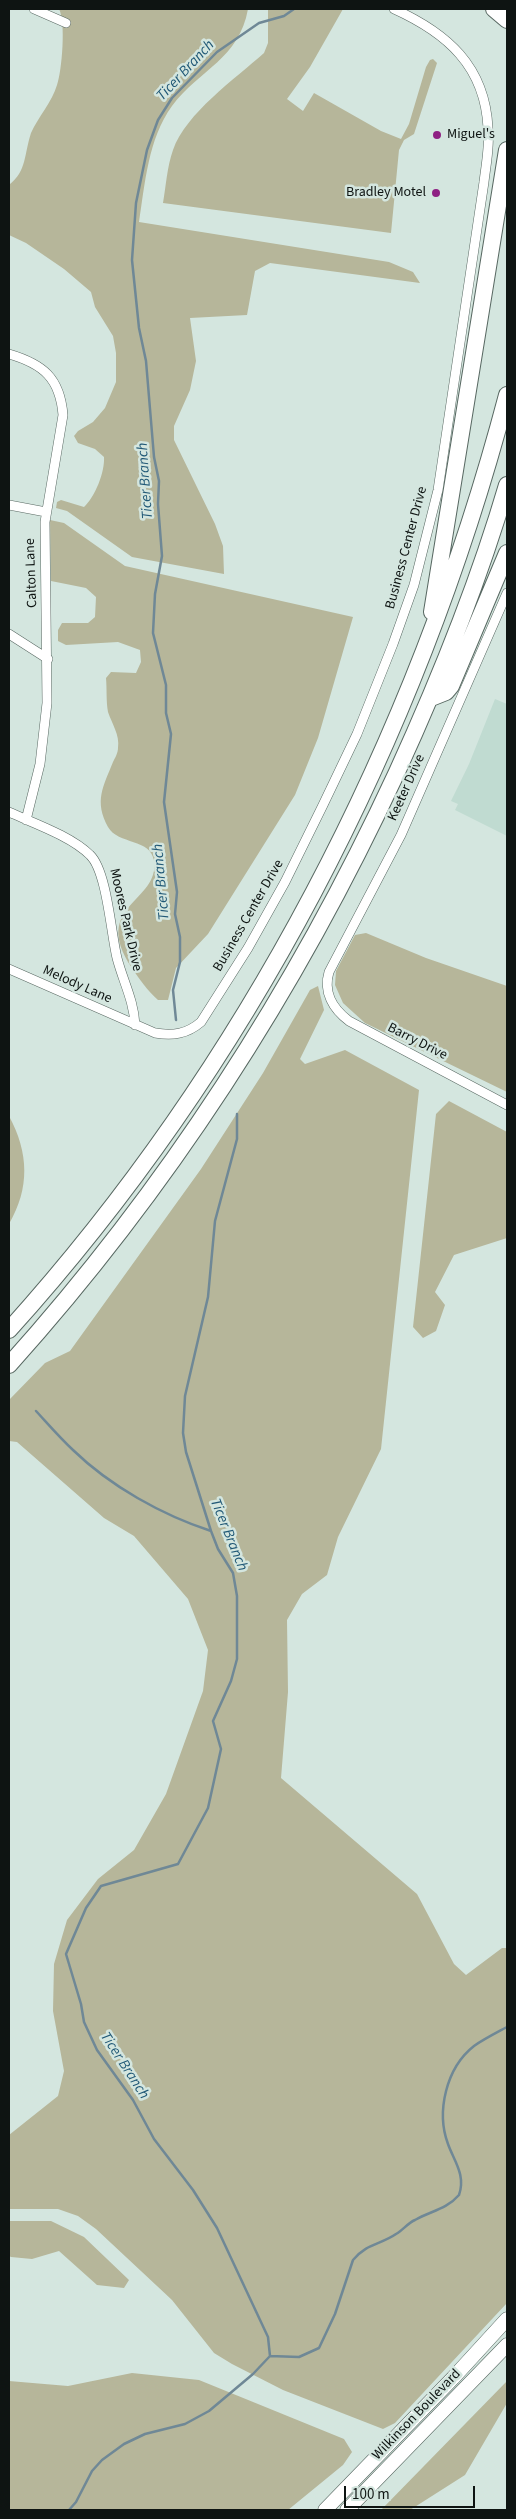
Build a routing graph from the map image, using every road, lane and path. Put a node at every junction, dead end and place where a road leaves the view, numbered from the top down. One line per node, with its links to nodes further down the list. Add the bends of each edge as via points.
1 (34, 9): 5 (street)
2 (394, 9): 22 (street, Business Center Drive, via 427,25 449,41 464,58 478,84 487,115 484,182 438,490 414,585 357,734 281,890 248,948 201,1022 175,1035 155,1033)
3 (494, 9): 4 (highway)
4 (507, 20)
5 (66, 23)
6 (507, 150): 15 (highway)
7 (9, 354): 11 (street, Calton Lane, via 42,368 62,397 62,427)
8 (507, 395): 15 (highway, via 469,528)
9 (507, 485): 17 (highway, via 476,583)
10 (9, 505): 11 (street)
11 (46, 512): 16 (street, Calton Lane)
12 (507, 553): 17 (highway, via 451,686 446,692)
13 (507, 593): 21 (street, Keeter Drive, via 419,797 329,972)
14 (9, 634): 16 (street)
15 (427, 646): 24 (highway, via 388,740 343,835 245,1013 190,1099 130,1183)
16 (48, 659): 19 (street, Calton Lane, via 44,740)
17 (431, 698): 25 (highway, via 338,894 237,1067 146,1198)
18 (9, 812): 19 (street, Moores Park Drive)
19 (26, 820): 22 (street, Moores Park Drive, via 82,848 97,865)
20 (9, 969): 22 (street, Melody Lane)
21 (327, 990): 23 (street, Barry Drive, via 338,1012 349,1021)
22 (135, 1025)
23 (507, 1105)
24 (9, 1330)
25 (9, 1365)
26 (507, 2319): 28 (main road, Wilkinson Boulevard)
27 (507, 2346): 29 (main road, Wilkinson Boulevard)
28 (384, 2449): 29 (main road); 30 (main road, Wilkinson Boulevard)
29 (396, 2462): 31 (main road, Wilkinson Boulevard)
30 (325, 2510)
31 (347, 2510)

